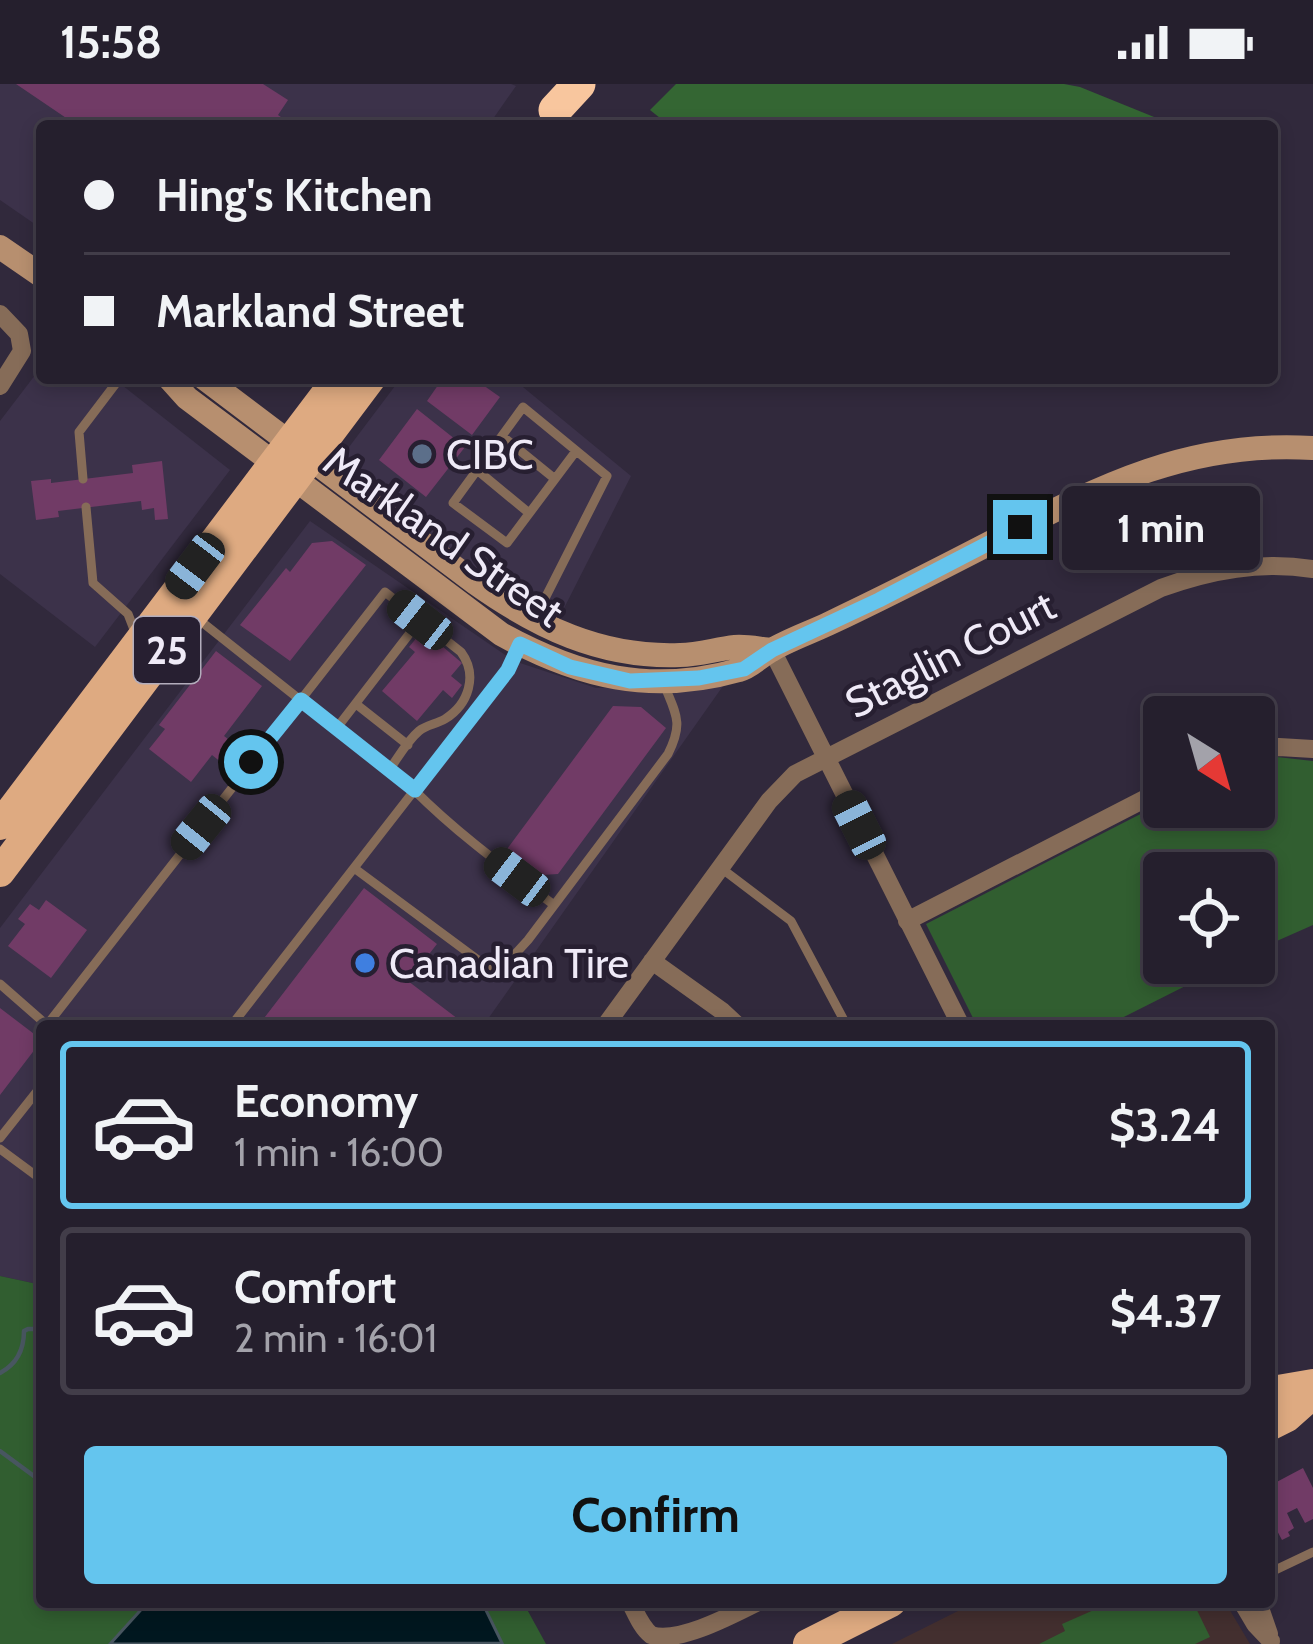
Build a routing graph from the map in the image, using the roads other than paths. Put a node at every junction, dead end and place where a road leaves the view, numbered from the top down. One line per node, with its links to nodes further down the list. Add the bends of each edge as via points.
1 (0, 247): 2 (street)
2 (36, 272)
3 (0, 314): 9 (street, via 19,334 22,351)
4 (115, 384): 15 (lane, via 79,432)
5 (174, 384): 13 (street, Markland Street)
6 (210, 384): 13 (street, Markland Street)
7 (335, 384): 13 (main road, 25)
8 (365, 384): 13 (main road, 25)
9 (0, 386)
10 (502, 436): 12 (lane, via 523,407); 14 (lane); 16 (lane)
11 (1313, 448): 24 (street, Markland Street, via 1227,452 1128,476)
12 (576, 451): 16 (lane); 22 (lane, via 607,476)
13 (293, 462): 20 (main road, 25); 22 (street, Markland Street); 23 (street, Markland Street, via 453,600); 25 (main road, 25)
14 (477, 470): 18 (lane); 18 (lane, via 453,503 507,543)
15 (83, 479)
16 (555, 479): 18 (lane)
17 (86, 507): 25 (lane, via 93,583 133,621)
18 (530, 512)
19 (1313, 568): 33 (street, Staglin Court, via 1243,567 1161,588)
20 (194, 615): 25 (main road, 25); 27 (lane)
21 (420, 620): 27 (lane, via 385,592); 28 (lane); 30 (lane, via 461,652 472,676 448,718)
22 (533, 621): 23 (lane); 24 (street, Markland Street, via 632,654)
23 (520, 644): 26 (street, Markland Street, via 599,675); 35 (lane)
24 (772, 650): 26 (street, Markland Street, via 744,669); 33 (street)
25 (145, 656): 37 (main road, 25); 40 (main road, 25)
26 (662, 681): 41 (lane, via 677,715 676,738)
27 (301, 700): 29 (lane); 46 (lane)
28 (356, 704): 29 (lane); 30 (lane)
29 (336, 729): 34 (lane)
30 (408, 745): 34 (lane)
31 (1275, 747): 32 (street)
32 (1313, 749)
33 (826, 758): 39 (street, Staglin Court, via 782,785); 42 (street)
34 (389, 770): 35 (lane)
35 (415, 790): 38 (lane); 41 (lane)
36 (1143, 800): 42 (street)
37 (0, 824)
38 (354, 868): 41 (lane, via 497,974); 47 (lane)
39 (721, 868): 43 (street, Staglin Court); 50 (lane, via 791,921)
40 (0, 872)
41 (554, 905)
42 (907, 921): 51 (street)
43 (652, 962): 48 (street, Staglin Court); 49 (street)
44 (0, 984): 45 (lane)
45 (41, 1020)
46 (51, 1020)
47 (236, 1020)
48 (609, 1020)
49 (732, 1020)
50 (844, 1020)
51 (958, 1020)
52 (36, 1093): 53 (lane)
53 (0, 1138)
54 (0, 1149): 55 (lane)
55 (36, 1176)
56 (1313, 1384): 57 (main road)
57 (1275, 1392)
58 (1313, 1394): 59 (main road)
59 (1275, 1423)
60 (1313, 1552): 61 (lane)
61 (1275, 1571)
62 (633, 1608): 67 (street, via 645,1630)
63 (746, 1608): 67 (street)
64 (878, 1608): 69 (main road)
65 (1246, 1608): 68 (street)
66 (1260, 1608): 68 (street)
67 (665, 1641)
68 (1272, 1643)
69 (808, 1644)

